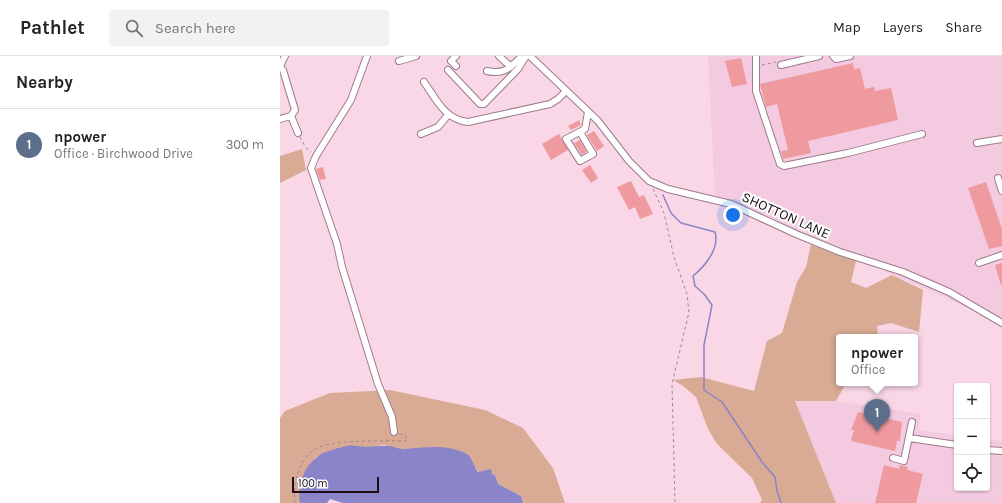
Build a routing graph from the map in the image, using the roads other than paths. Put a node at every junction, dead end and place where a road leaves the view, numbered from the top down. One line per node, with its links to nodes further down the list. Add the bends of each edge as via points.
1 (285, 56): 15 (street)
2 (367, 56): 38 (street, via 351,100 311,168 337,244 378,384 392,418)
3 (416, 56): 13 (street)
4 (456, 56): 16 (street, via 451,61)
5 (500, 56): 17 (street)
6 (522, 56): 17 (street)
7 (526, 56): 18 (street, via 518,69 484,104 480,104)
8 (530, 56): 21 (street, SHOTTON LANE)
9 (756, 56): 29 (street, via 756,91 780,164 784,166)
10 (819, 56): 14 (street)
11 (833, 56): 12 (street, via 836,59)
12 (850, 56)
13 (399, 61)
14 (784, 64)
15 (280, 66): 24 (street, via 295,110)
16 (456, 66)
17 (511, 67): 19 (street, via 500,73)
18 (448, 70)
19 (486, 71)
20 (424, 82): 23 (street)
21 (566, 91): 22 (street, SHOTTON LANE); 23 (street, via 550,104 468,122 460,121)
22 (588, 112): 26 (street, via 585,129); 36 (street, SHOTTON LANE, via 649,181 668,189 732,204 833,249 903,272 949,292)
23 (448, 114): 28 (street, via 438,127)
24 (291, 116): 25 (street); 27 (street)
25 (280, 119)
26 (580, 132): 26 (street, via 593,154 580,162 566,139)
27 (298, 133)
28 (421, 134)
29 (922, 134)
30 (1002, 139): 31 (street)
31 (977, 143)
32 (998, 178): 33 (street)
33 (1002, 191)
34 (1002, 255): 35 (street)
35 (979, 263)
36 (1002, 323)
37 (912, 422): 39 (street)
38 (394, 432)
39 (909, 438): 40 (street); 43 (street, via 904,461)
40 (954, 445)
41 (990, 450): 42 (street)
42 (1002, 452)
43 (893, 458)

